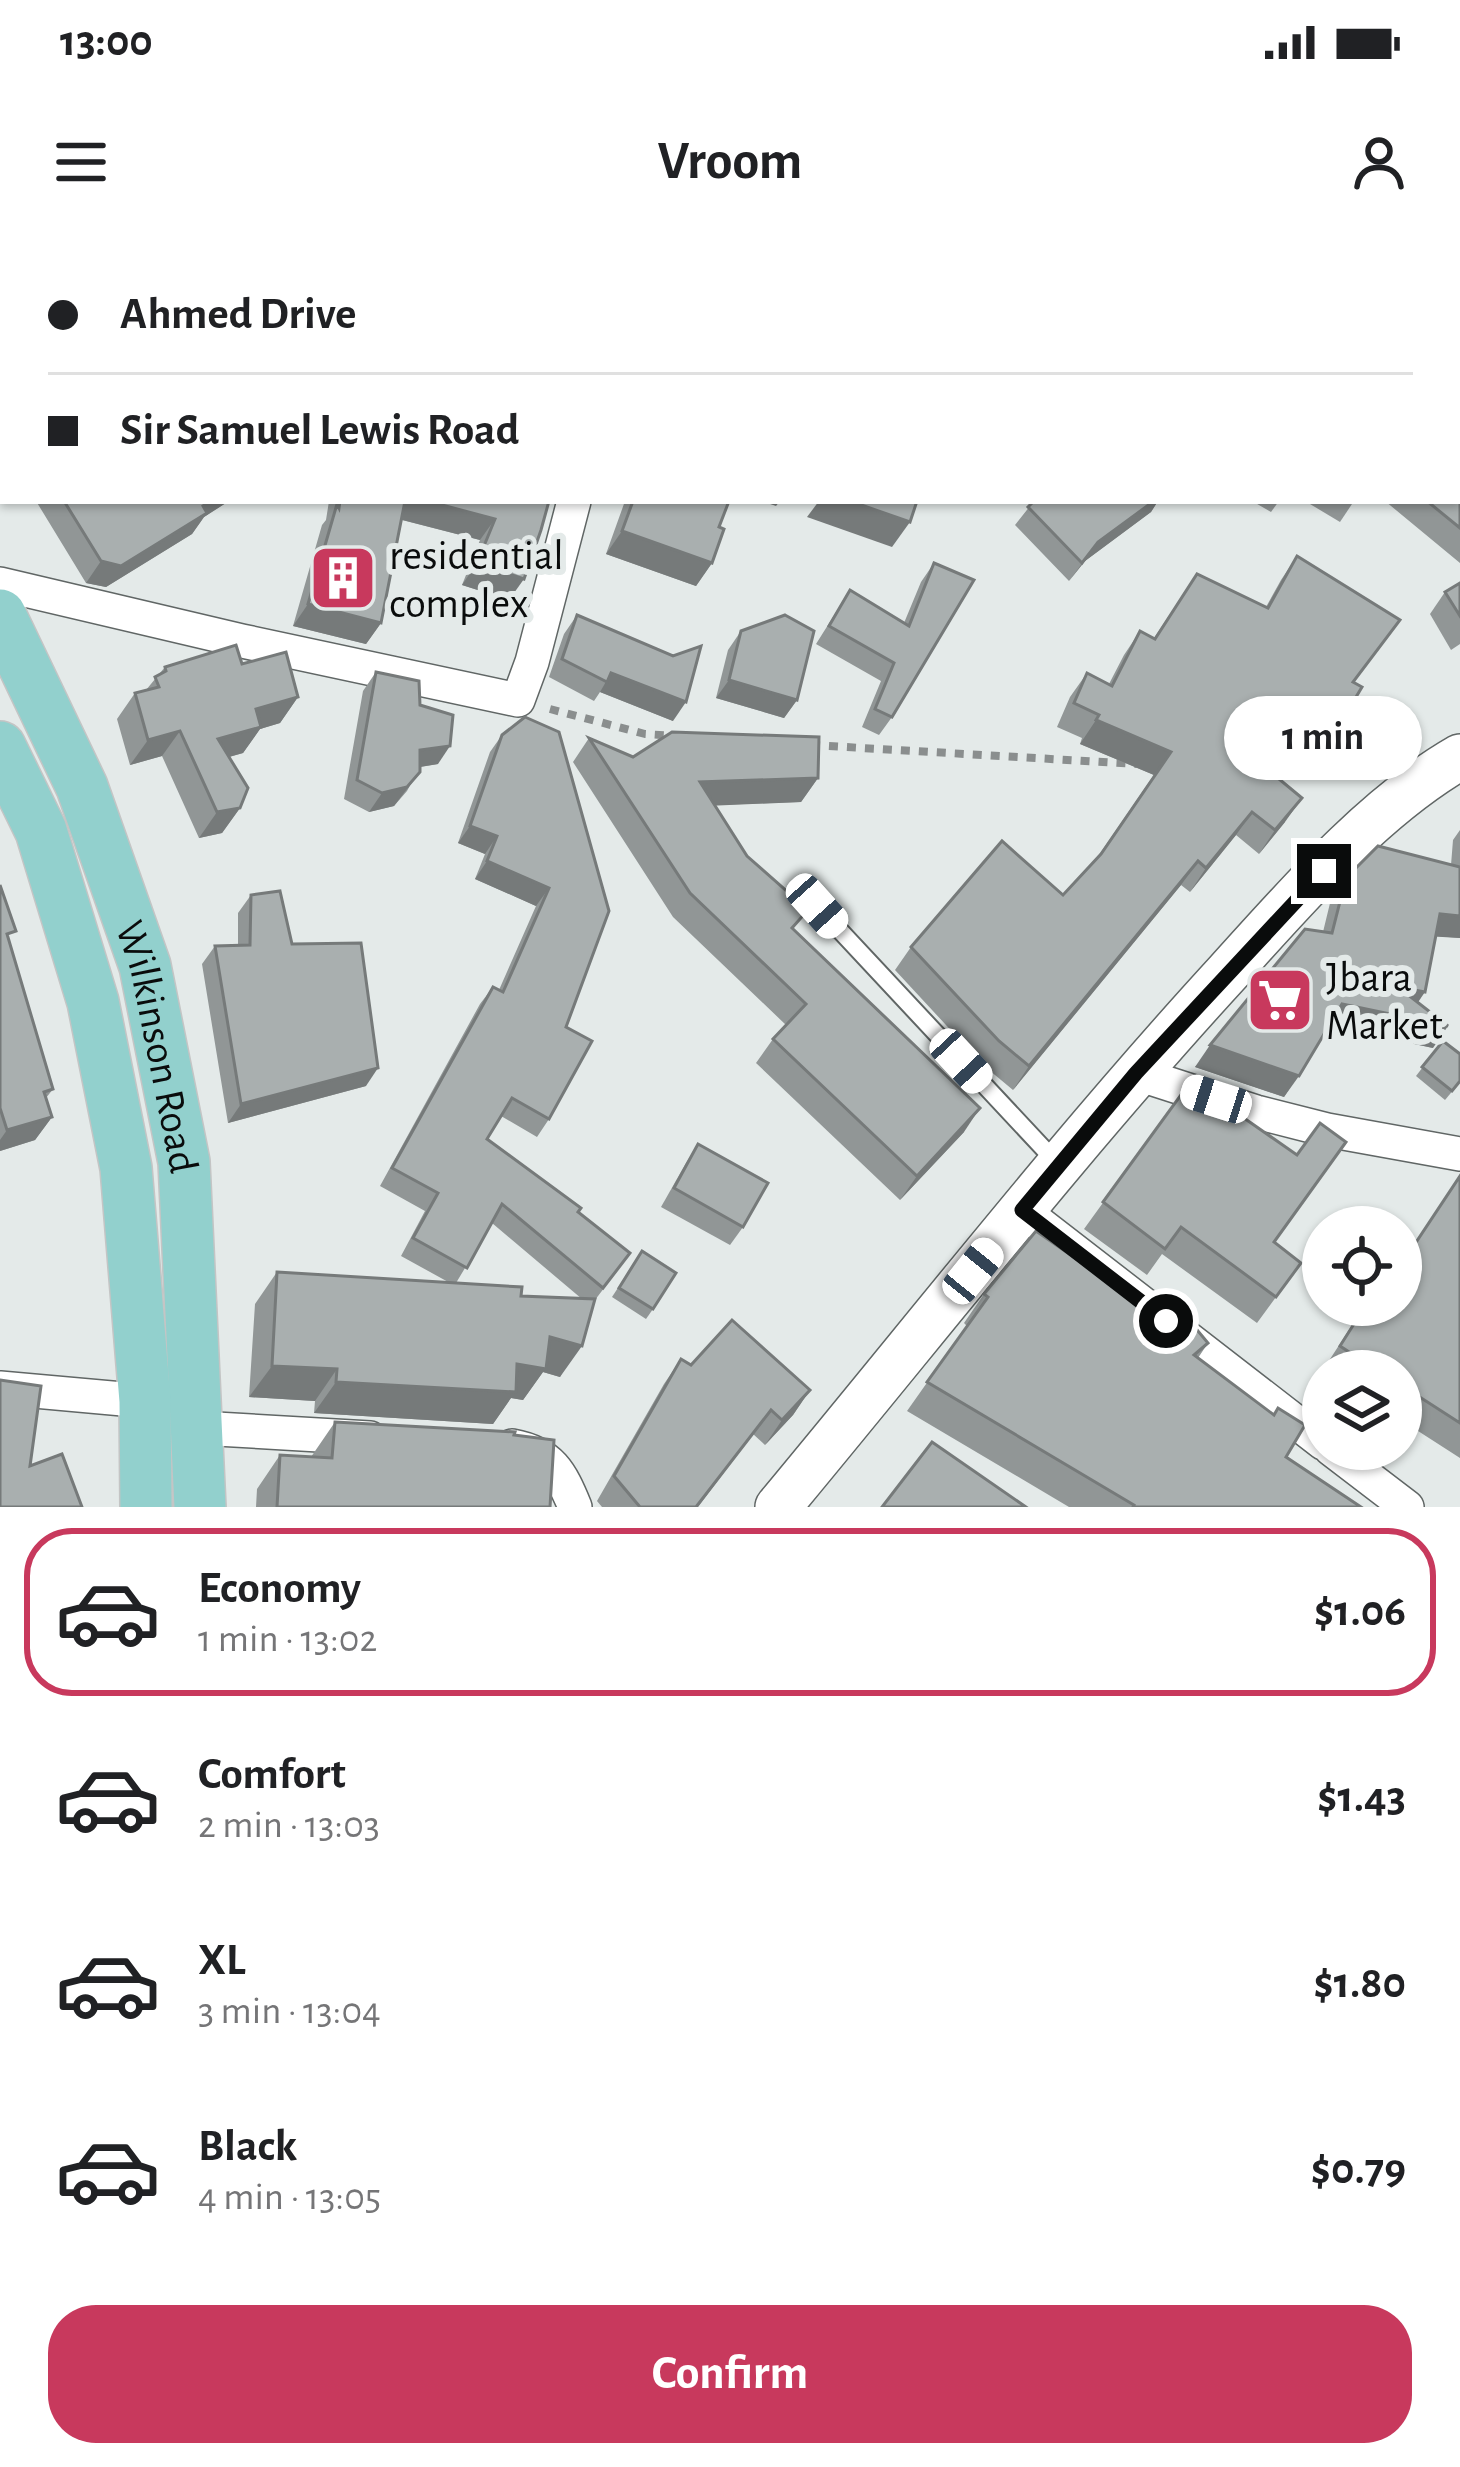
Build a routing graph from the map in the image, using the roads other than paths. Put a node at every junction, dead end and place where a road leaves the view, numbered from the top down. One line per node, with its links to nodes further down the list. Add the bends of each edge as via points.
1 (573, 504): 2 (street, via 518,700)
2 (0, 584)
3 (0, 615): 14 (main road, Wilkinson Road, via 82,787 146,966 184,1162)
4 (0, 747): 12 (main road, Wilkinson Road, via 41,832 93,1001 126,1168)
5 (1443, 767): 7 (main road, via 1294,899)
6 (817, 906): 9 (lane)
7 (1136, 1073): 8 (street, via 1292,1121); 9 (main road)
8 (1460, 1154)
9 (1059, 1164): 10 (main road)
10 (1022, 1210): 13 (street); 21 (main road)
11 (0, 1388): 12 (street)
12 (145, 1401): 18 (main road, Wilkinson Road)
13 (1302, 1427)
14 (199, 1428): 15 (street); 19 (main road, Wilkinson Road)
15 (403, 1439)
16 (471, 1443): 20 (street, via 540,1453 559,1470)
17 (1359, 1470): 22 (street)
18 (146, 1507)
19 (200, 1507)
20 (575, 1507)
21 (778, 1507)
22 (1407, 1507)

